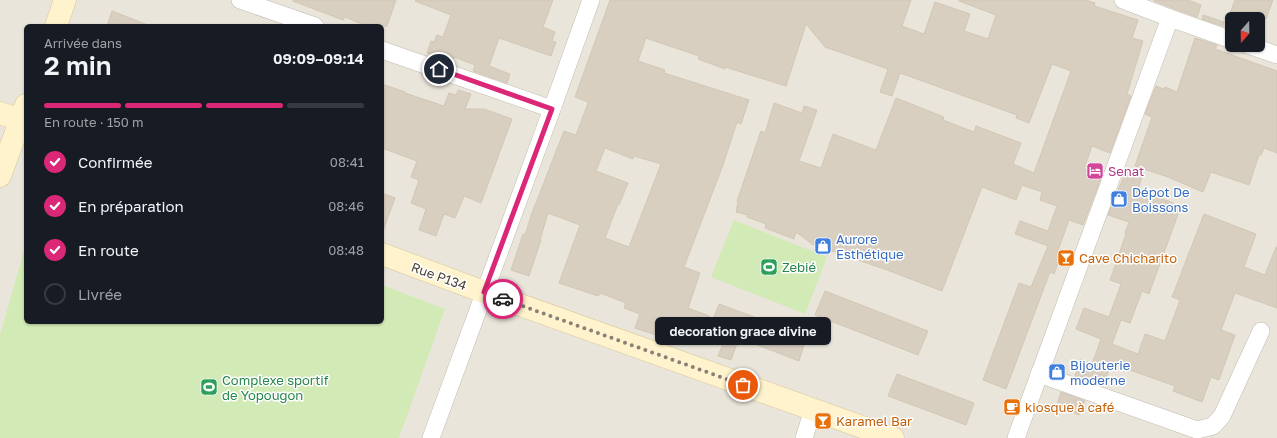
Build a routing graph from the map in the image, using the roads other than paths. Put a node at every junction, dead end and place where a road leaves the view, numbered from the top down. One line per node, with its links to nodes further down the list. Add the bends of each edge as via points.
1 (65, 0): 6 (street)
2 (240, 0): 7 (street)
3 (591, 0): 12 (street)
4 (1123, 0): 5 (street)
5 (1170, 18): 8 (street); 19 (street)
6 (57, 24)
7 (308, 24)
8 (1225, 38)
9 (384, 51): 12 (street)
10 (1265, 51): 11 (street)
11 (1277, 55)
12 (552, 109): 17 (street)
13 (0, 113): 14 (street)
14 (24, 116): 15 (street)
15 (0, 176)
16 (384, 255): 17 (street, Rue P134)
17 (484, 292): 20 (street, Rue P134); 21 (street)
18 (1261, 331): 19 (street, via 1222,416 1213,426 1197,430)
19 (1040, 374): 24 (street)
20 (813, 410): 22 (street); 23 (street, Rue P134)
21 (431, 438)
22 (804, 438)
23 (893, 438)
24 (1016, 438)

